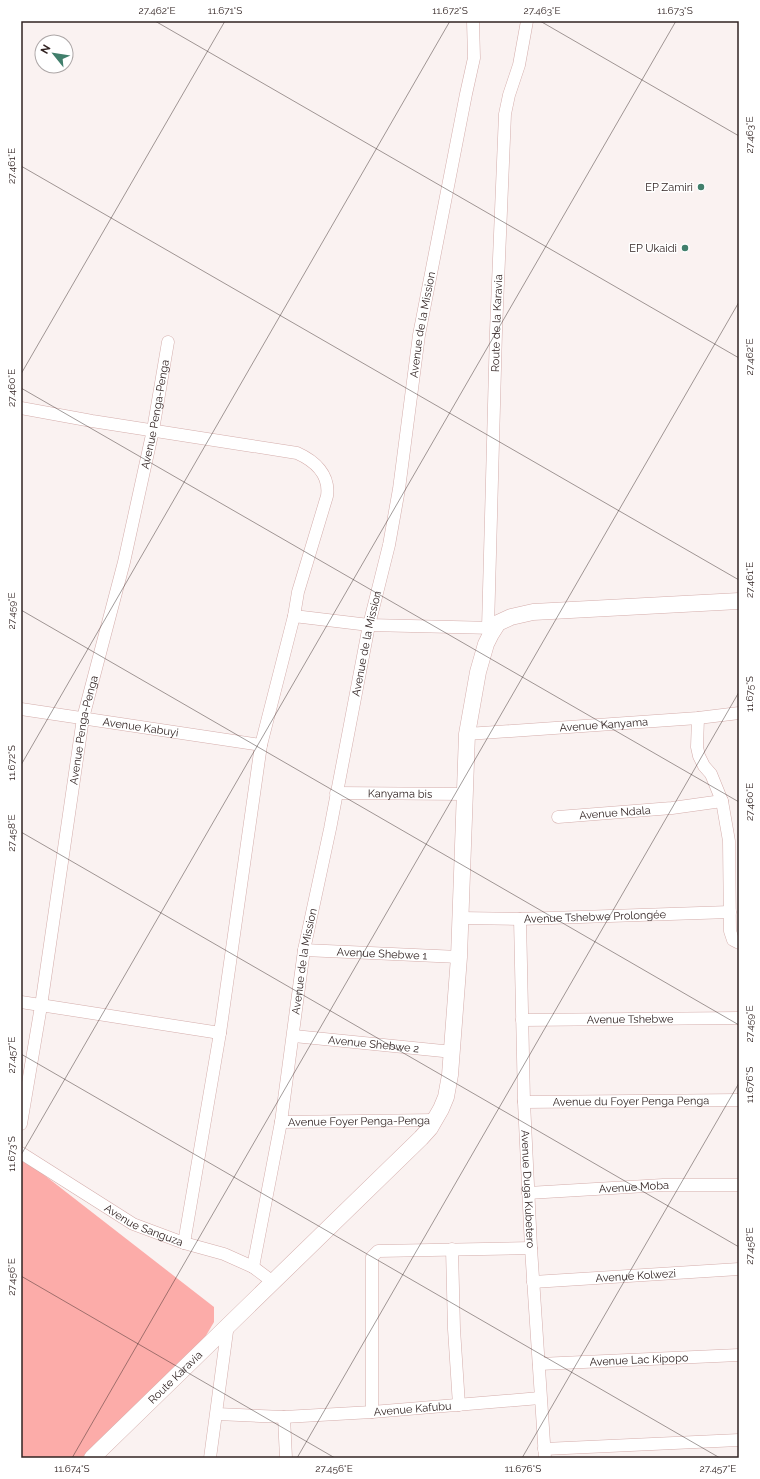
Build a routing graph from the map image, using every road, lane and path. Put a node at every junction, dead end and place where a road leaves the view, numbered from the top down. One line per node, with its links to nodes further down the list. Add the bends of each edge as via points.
1 (473, 21): 8 (street, Avenue de la Mission, via 472,71 419,335 389,545)
2 (527, 21): 9 (street, Route de la Karavia, via 505,114 496,331)
3 (168, 342): 5 (street, Avenue Penga-Penga)
4 (21, 408): 5 (street)
5 (152, 430): 7 (street, via 297,454 309,459 320,469 328,488 303,573); 12 (street, Avenue Penga-Penga, via 124,562)
6 (739, 601): 9 (street, via 533,612 511,617)
7 (294, 616): 8 (street); 15 (street)
8 (369, 625): 9 (street); 16 (street, Avenue de la Mission)
9 (491, 628): 14 (street, via 481,660)
10 (21, 709): 12 (street, Avenue Kabuyi)
11 (739, 713): 13 (street, Avenue Kanyama)
12 (84, 718): 15 (street, Avenue Kabuyi); 27 (street, Avenue Penga-Penga)
13 (698, 718): 14 (street, Avenue Kanyama); 18 (street, via 699,756 711,774)
14 (467, 734): 17 (street)
15 (261, 745): 30 (street)
16 (336, 794): 17 (street, Kanyama bis); 24 (street, Avenue de la Mission)
17 (465, 794): 21 (street)
18 (722, 801): 19 (street, Avenue Ndala, via 672,808); 20 (street, via 729,842)
19 (558, 817)
20 (730, 912): 22 (street, Avenue Tshebwe Prolongée); 23 (street, via 731,936)
21 (460, 918): 22 (street, Avenue Tshebwe Prolongée); 25 (street)
22 (520, 919): 29 (street, Avenue Duga Kubetero)
23 (739, 943)
24 (304, 950): 25 (street, Avenue Shebwe 1); 31 (street, Avenue de la Mission)
25 (459, 957): 32 (street)
26 (21, 1002): 27 (street)
27 (41, 1006): 30 (street); 37 (street, Avenue Penga-Penga)
28 (739, 1018): 29 (street, Avenue Tshebwe)
29 (522, 1020): 34 (street, Avenue Duga Kubetero)
30 (220, 1034): 41 (street)
31 (294, 1036): 32 (street, Avenue Shebwe 2); 36 (street, Avenue de la Mission)
32 (452, 1052): 35 (street, via 446,1097)
33 (739, 1100): 34 (street, Avenue du Foyer Penga Penga)
34 (524, 1102): 40 (street, Avenue Duga Kubetero)
35 (436, 1120): 36 (street, Avenue Foyer Penga-Penga); 46 (street, via 421,1138)
36 (281, 1122): 44 (street, Avenue de la Mission)
37 (21, 1124)
38 (21, 1153): 41 (street, Avenue Sanguza, via 133,1224)
39 (739, 1185): 40 (street, Avenue Moba, via 663,1185)
40 (528, 1193): 42 (street, Avenue Duga Kubetero)
41 (184, 1243): 44 (street, Avenue Sanguza, via 224,1254)
42 (531, 1248): 43 (street); 47 (street, Avenue Duga Kubetero)
43 (452, 1249): 52 (street); 53 (street, via 378,1251 372,1257)
44 (253, 1267): 46 (street, Avenue Sanguza)
45 (739, 1269): 47 (street, Avenue Kolwezi)
46 (273, 1282): 48 (street, Route Karavia)
47 (533, 1282): 50 (street, Avenue Duga Kubetero)
48 (228, 1324): 54 (street); 58 (street, Route Karavia)
49 (739, 1355): 50 (street, Avenue Lac Kipopo)
50 (539, 1364): 51 (street, Avenue Duga Kubetero)
51 (540, 1398): 52 (street, Avenue Kafubu); 57 (street, Avenue Duga Kubetero)
52 (459, 1406): 53 (street, Avenue Kafubu)
53 (372, 1412): 55 (street, Avenue Kafubu)
54 (217, 1414): 55 (street, Avenue Kafubu); 59 (street)
55 (284, 1417): 60 (street)
56 (739, 1440): 57 (street)
57 (545, 1453)
58 (92, 1458)
59 (210, 1458)
60 (286, 1458)

